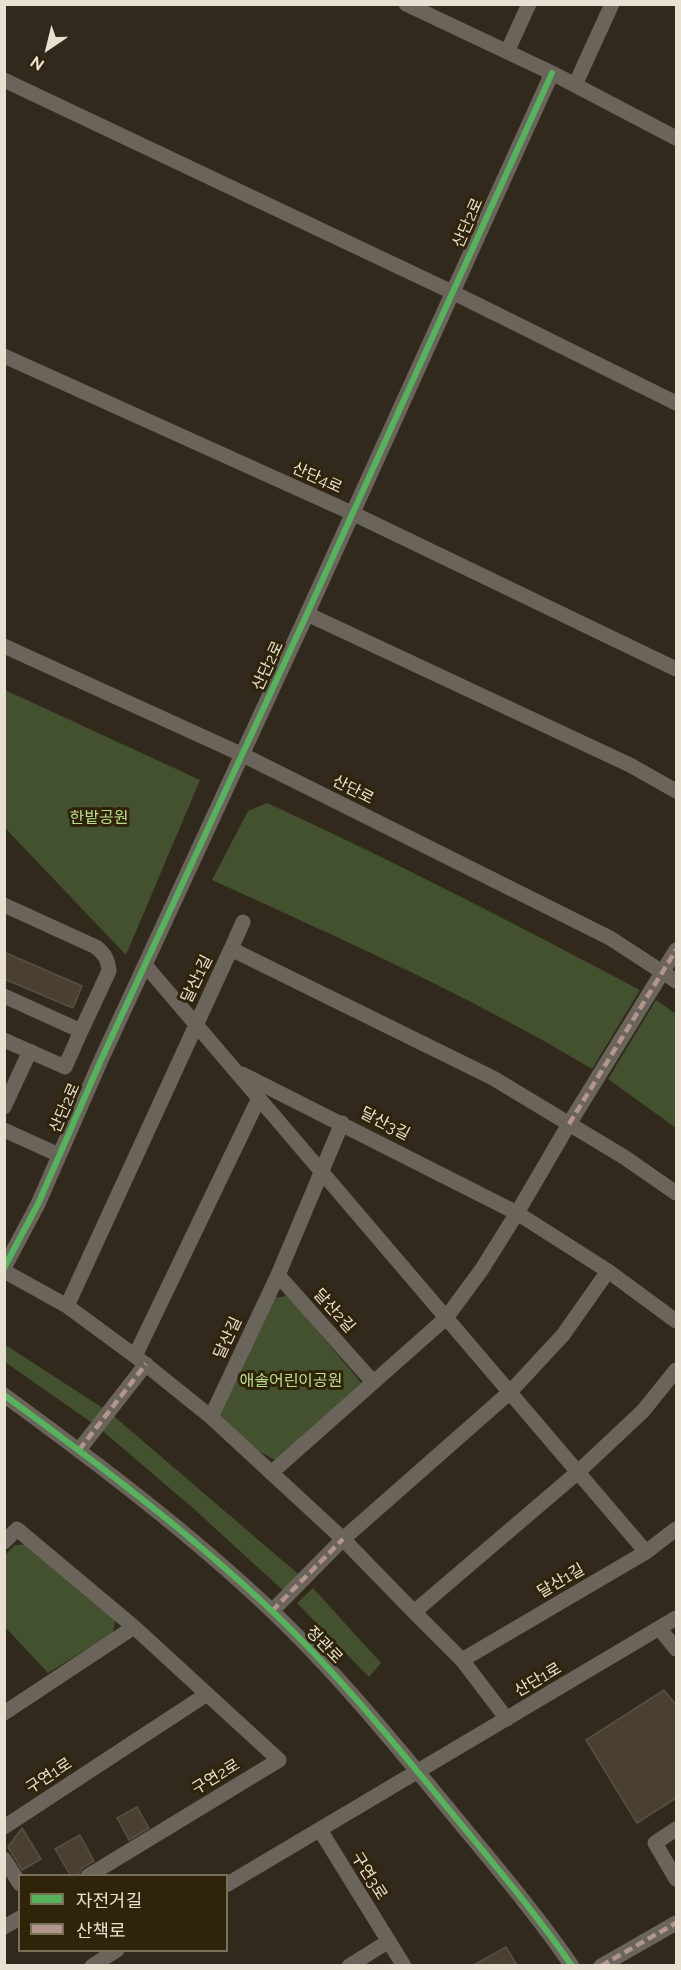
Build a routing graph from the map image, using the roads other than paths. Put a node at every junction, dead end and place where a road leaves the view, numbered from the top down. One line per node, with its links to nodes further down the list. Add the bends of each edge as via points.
1 (406, 4): 4 (street)
2 (529, 4): 4 (street)
3 (612, 4): 7 (street)
4 (507, 52): 5 (street)
5 (552, 73): 7 (street); 9 (street, 산단2로)
6 (4, 80): 9 (street)
7 (575, 85): 8 (street)
8 (676, 138)
9 (452, 292): 11 (street); 12 (street, 산단2로)
10 (4, 356): 12 (street, 산단4로)
11 (676, 403)
12 (352, 513): 13 (street, 산단2로); 15 (street, 산단4로)
13 (308, 614): 16 (street, 산단2로); 17 (street, via 630,765)
14 (4, 646): 16 (street, 산단로)
15 (676, 669)
16 (243, 755): 22 (street, 산단2로); 23 (street, 산단로, via 610,938)
17 (676, 791)
18 (4, 905): 27 (street, via 103,952 109,971)
19 (243, 922): 21 (street)
20 (676, 950): 23 (street)
21 (224, 964): 26 (street, 달산1길); 34 (street, 달산1길, via 231,949 473,1068)
22 (146, 966): 26 (street); 36 (street, 산단2로)
23 (663, 972): 24 (street, 산단로); 34 (street)
24 (676, 981)
25 (4, 996): 27 (street)
26 (195, 1023): 30 (street); 43 (street, 달산1길)
27 (81, 1031): 29 (street, via 65,1067)
28 (4, 1040): 29 (street)
29 (30, 1051): 32 (street)
30 (235, 1070): 31 (street); 33 (street, 달산3길)
31 (259, 1098): 37 (street); 46 (street)
32 (4, 1107)
33 (342, 1123): 37 (street); 39 (street, 달산3길)
34 (569, 1124): 38 (street, 달산1길); 39 (street)
35 (4, 1130): 36 (street)
36 (59, 1155): 40 (street, 산단2로)
37 (321, 1171): 42 (street); 44 (street)
38 (676, 1193)
39 (517, 1213): 41 (street, 달산3길); 44 (street)
40 (4, 1270): 43 (street)
41 (608, 1271): 45 (street, 달산3길); 49 (street, via 563,1335)
42 (278, 1275): 48 (street, 달산2길); 51 (street, 달산길)
43 (67, 1306): 46 (street)
44 (446, 1318): 48 (street); 49 (street)
45 (676, 1321)
46 (141, 1360): 51 (street); 52 (street)
47 (676, 1370): 53 (street, via 643,1412)
48 (374, 1382): 54 (street)
49 (510, 1392): 53 (street); 58 (street)
50 (4, 1395): 52 (street, 정관로)
51 (211, 1417): 54 (street)
52 (79, 1450): 61 (street, 정관로)
53 (578, 1472): 60 (street); 62 (street)
54 (271, 1473): 58 (street)
55 (4, 1519): 56 (street, 구연2로)
56 (17, 1529): 59 (street); 64 (street, 구연2로)
57 (676, 1529): 60 (street, 달산1길)
58 (342, 1539): 61 (street); 62 (street)
59 (4, 1542)
60 (646, 1552): 67 (street, 달산1길)
61 (272, 1611): 71 (street, 정관로, via 354,1694)
62 (414, 1612): 67 (street)
63 (676, 1618): 65 (street, 산단1로)
64 (134, 1627): 68 (street, 구연2로); 69 (street)
65 (660, 1629): 66 (street); 70 (street, 산단1로)
66 (676, 1649)
67 (462, 1660): 70 (street)
68 (207, 1694): 72 (street, 구연1로); 76 (street, 구연2로, via 279,1760)
69 (4, 1713)
70 (507, 1719): 71 (street, 산단1로)
71 (418, 1771): 74 (street); 88 (street, 정관로)
72 (4, 1827)
73 (676, 1829): 77 (street, via 655,1843)
74 (320, 1830): 79 (street); 83 (street, 구연3로)
75 (4, 1859): 78 (street)
76 (90, 1874)
77 (676, 1878)
78 (18, 1881)
79 (228, 1884)
80 (18, 1919): 82 (street)
81 (676, 1923): 89 (street)
82 (4, 1927)
83 (389, 1941): 86 (street); 87 (street, 구연3로)
84 (114, 1952): 85 (street)
85 (92, 1965)
86 (349, 1965)
87 (404, 1965)
88 (572, 1965)
89 (602, 1965)

